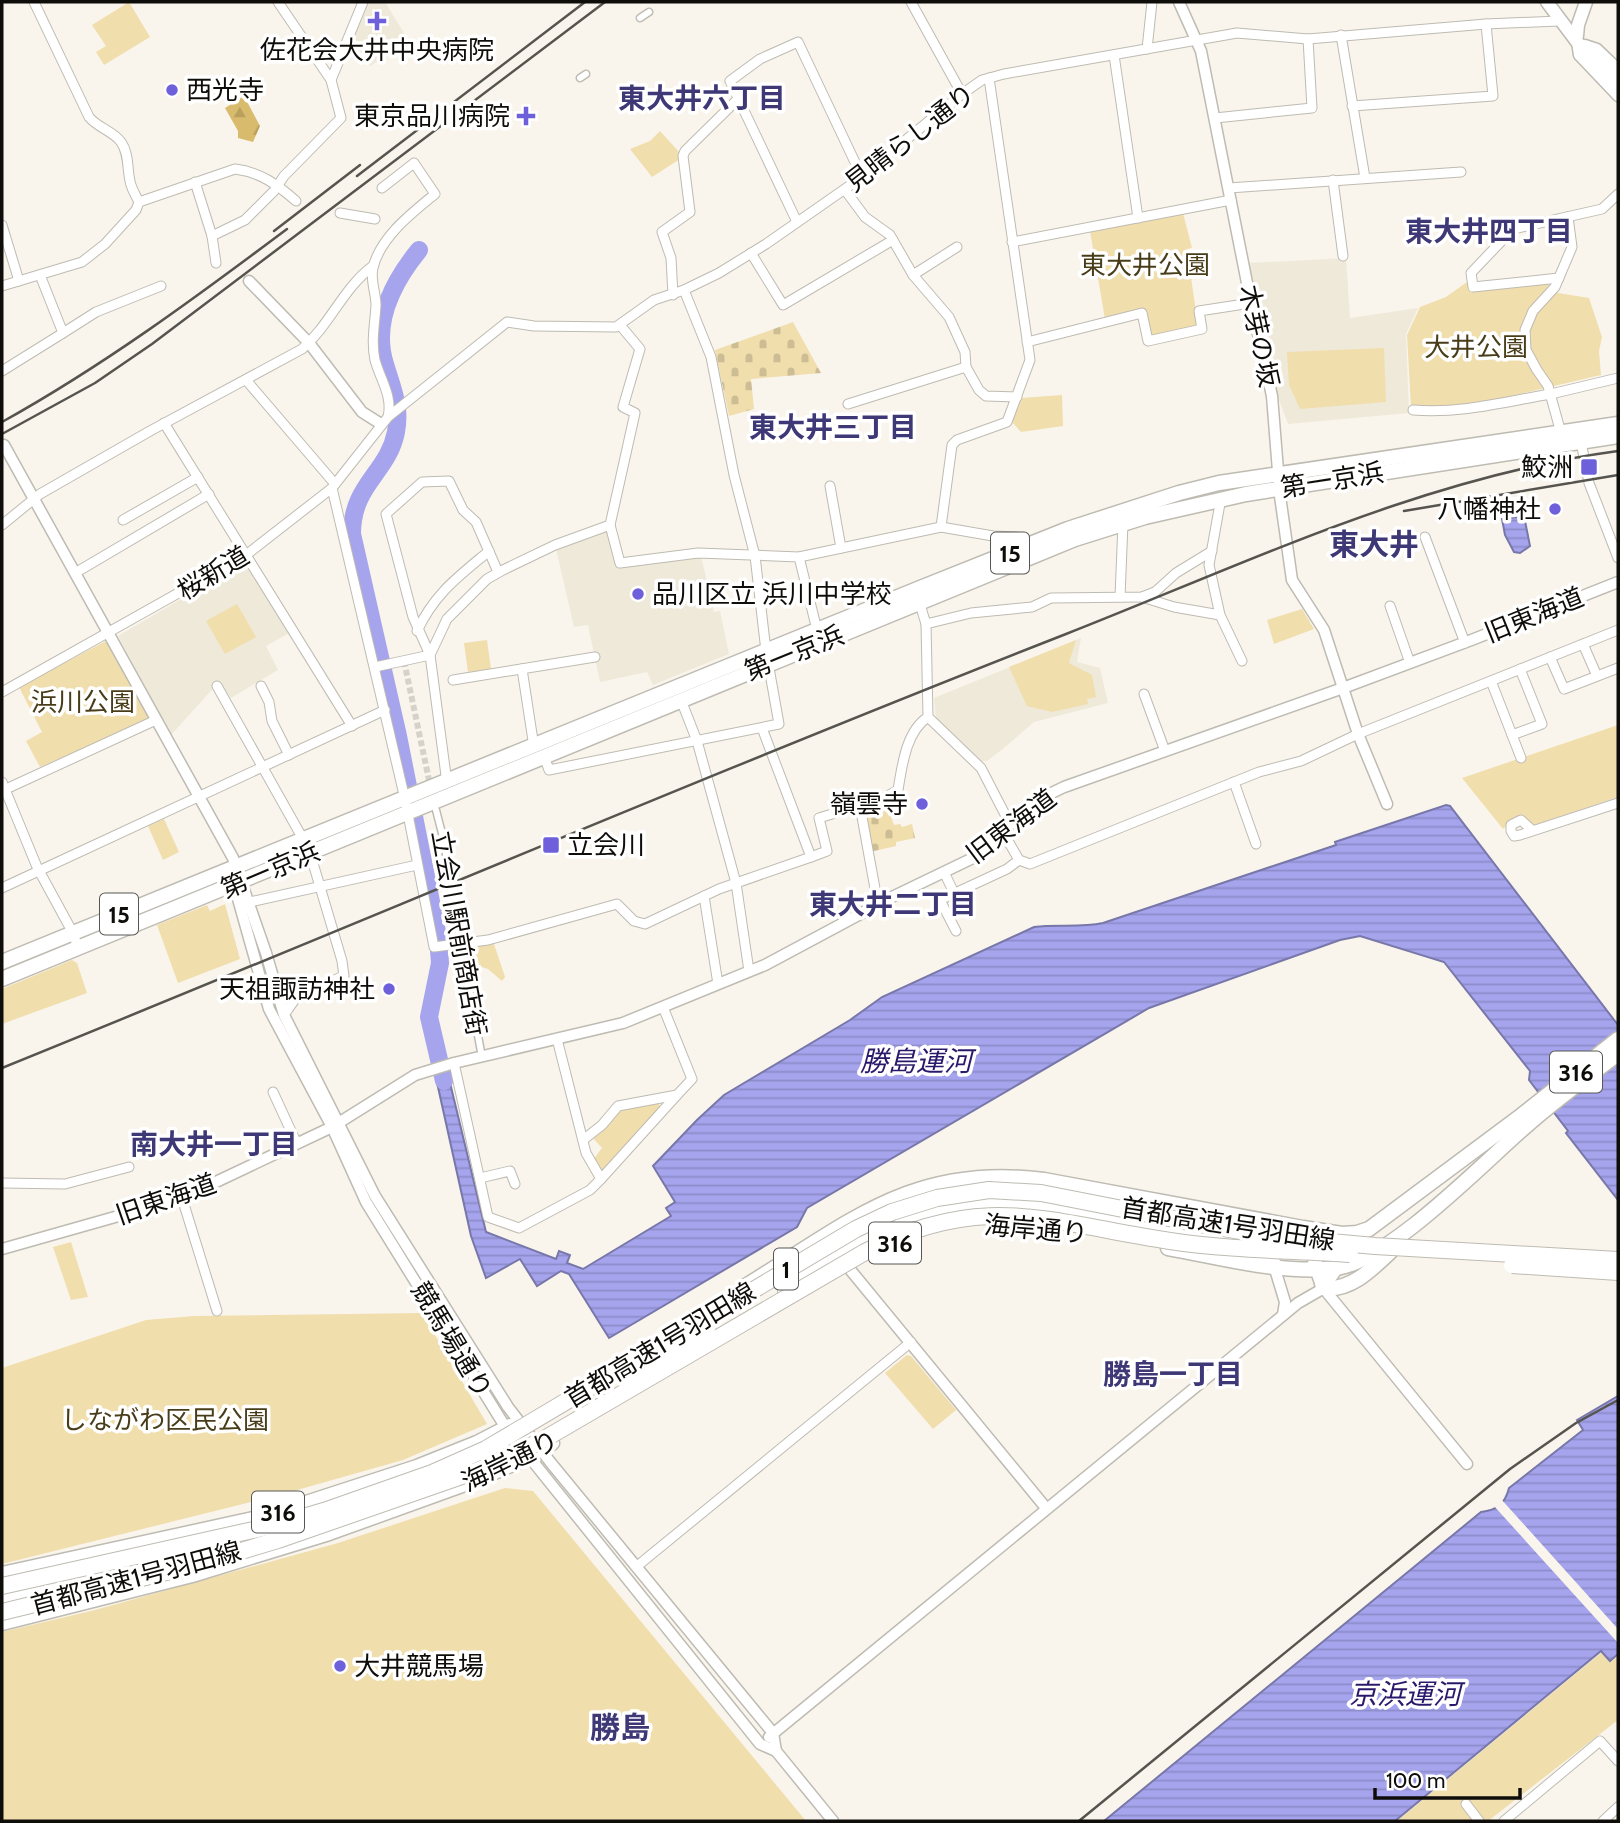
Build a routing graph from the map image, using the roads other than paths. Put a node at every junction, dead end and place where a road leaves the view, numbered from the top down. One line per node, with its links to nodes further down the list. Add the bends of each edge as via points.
1 (278, 2): 21 (street)
2 (363, 2): 21 (street)
3 (911, 2): 23 (street)
4 (1152, 2): 17 (street)
5 (1179, 2): 15 (street, 木芽の坂)
6 (1549, 2): 11 (main road); 16 (main road)
7 (1586, 2): 16 (main road, via 1578,25)
8 (37, 3): 39 (street, via 89,117 123,145)
9 (649, 12): 10 (street)
10 (640, 18)
11 (1559, 20): 12 (street, 見晴らし通り); 16 (main road)
12 (1486, 24): 13 (street, 見晴らし通り); 26 (street, via 1493,96)
13 (1341, 36): 14 (street, 見晴らし通り); 26 (street)
14 (1308, 39): 15 (street, 見晴らし通り, via 1237,33); 27 (street, via 1312,108)
15 (1197, 41): 17 (street, 見晴らし通り); 27 (street, 木芽の坂)
16 (1580, 41): 19 (street, via 1597,49); 22 (main road); 24 (street, via 1579,55)
17 (1147, 49): 18 (street, 見晴らし通り)
18 (1114, 55): 20 (street, 見晴らし通り); 42 (street)
19 (1618, 69)
20 (989, 78): 23 (street, 見晴らし通り); 48 (street)
21 (331, 80): 33 (street, via 341,118)
22 (1618, 83)
23 (962, 94): 29 (street, 見晴らし通り)
24 (1618, 96)
25 (739, 98): 29 (street, via 730,81 761,59 799,42); 44 (street); 62 (street, via 683,156 690,212 662,232 671,258)
26 (1352, 106): 30 (street)
27 (1215, 118): 36 (street, 木芽の坂)
28 (1461, 172): 30 (street)
29 (862, 177): 35 (street, 見晴らし通り)
30 (1365, 177): 31 (street)
31 (1333, 180): 36 (street); 51 (street)
32 (195, 182): 33 (street, via 235,169); 39 (street); 46 (street)
33 (278, 185): 38 (street); 46 (street, via 245,220)
34 (382, 188): 53 (street, via 414,163 435,194 394,229)
35 (845, 190): 44 (street, 見晴らし通り); 47 (street, via 865,218)
36 (1230, 194): 42 (street); 63 (street, 木芽の坂)
37 (1618, 194): 41 (street, via 1602,209)
38 (296, 201)
39 (139, 202): 54 (street, via 105,244 82,262)
40 (340, 213): 43 (street)
41 (1568, 217): 56 (street, via 1572,247); 56 (street, via 1513,229 1471,273 1473,287)
42 (1138, 218): 48 (street)
43 (375, 219)
44 (797, 222): 50 (street, 見晴らし通り)
45 (2, 225): 57 (street)
46 (212, 236): 52 (street)
47 (893, 240): 50 (street, via 783,305); 55 (street)
48 (1012, 242): 66 (street)
49 (957, 247): 55 (street)
50 (751, 253): 61 (street, 見晴らし通り)
51 (1343, 257)
52 (216, 264)
53 (373, 266): 67 (street); 76 (street, via 376,304 372,341 388,394)
54 (40, 275): 57 (street); 65 (street)
55 (913, 275): 68 (street, via 949,317 965,352)
56 (1559, 278): 72 (street, via 1533,311 1525,330 1526,350)
57 (19, 281): 59 (street)
58 (248, 281): 67 (street)
59 (2, 286)
60 (161, 286): 65 (street, via 96,312)
61 (684, 290): 62 (street, 見晴らし通り); 101 (street, via 710,357)
62 (673, 295): 64 (street, 見晴らし通り, via 654,300)
63 (1251, 303): 66 (street, via 1199,311 1202,329 1147,341 1142,313); 84 (street, 木芽の坂, via 1272,397)
64 (620, 325): 76 (street, 桜新道, via 507,322); 93 (street, via 640,349 623,407 635,413)
65 (63, 334): 69 (street)
66 (1027, 342): 73 (street, via 1030,360)
67 (309, 343): 71 (street); 76 (street, via 362,412)
68 (966, 367): 73 (street, via 986,396); 74 (street)
69 (2, 370)
70 (1618, 378): 72 (street)
71 (246, 380): 77 (street); 85 (street)
72 (1550, 394): 75 (street, via 1469,409); 79 (street)
73 (1017, 397): 94 (street, via 1007,422 952,445)
74 (848, 404)
75 (1413, 410)
76 (387, 419): 85 (street, 桜新道)
77 (164, 423): 83 (street); 88 (street)
78 (1618, 424): 79 (main road, 第一京浜 / 15)
79 (1561, 433): 84 (main road, 第一京浜 / 15)
80 (1618, 436): 81 (main road, 第一京浜 / 15)
81 (1580, 442): 84 (main road, 第一京浜 / 15); 103 (street, via 1589,483)
82 (4, 444): 88 (street)
83 (198, 477): 87 (street); 90 (street)
84 (1279, 480): 89 (main road, 第一京浜 / 15); 96 (main road, 第一京浜 / 15, via 1179,493); 134 (street, 木芽の坂, via 1292,580 1324,630)
85 (333, 486): 100 (street, 桜新道); 125 (street)
86 (830, 486): 97 (street)
87 (209, 494): 100 (street); 105 (street)
88 (33, 498): 92 (street); 105 (street)
89 (1221, 499): 91 (main road, 第一京浜 / 15); 99 (street)
90 (122, 520)
91 (1123, 523): 107 (main road, 第一京浜 / 15); 108 (street)
92 (2, 525)
93 (610, 525): 101 (street, via 620,563 698,553); 104 (street)
94 (941, 527): 96 (street, via 1016,537); 97 (street)
95 (1425, 537): 117 (street)
96 (1027, 546): 107 (main road, 第一京浜 / 15)
97 (841, 548): 102 (street)
98 (489, 551): 104 (street); 115 (street, via 442,590); 115 (street, via 450,481 422,482 386,514)
99 (1212, 551): 109 (street); 111 (street, via 1209,565)
100 (246, 555): 116 (street, 桜新道); 141 (street)
101 (755, 556): 102 (street); 121 (street)
102 (799, 557): 113 (street)
103 (1618, 558)
104 (499, 572): 119 (street, via 447,619)
105 (75, 573): 116 (street)
106 (1618, 582): 117 (street, 旧東海道)
107 (918, 596): 112 (street); 113 (main road, 第一京浜 / 15); 121 (main road, 第一京浜 / 15)
108 (1120, 597): 109 (street); 112 (street, via 1051,598 1032,607 971,613)
109 (1142, 597): 111 (street)
110 (1390, 606): 124 (street)
111 (1220, 615): 123 (street)
112 (926, 624): 139 (street)
113 (817, 630): 121 (main road, 第一京浜 / 15)
114 (1618, 630): 118 (street)
115 (417, 631): 119 (street)
116 (108, 633): 135 (street, 桜新道); 140 (street)
117 (1465, 643): 124 (street, 旧東海道)
118 (1583, 644): 122 (street); 129 (street)
119 (430, 655): 125 (street); 152 (street)
120 (595, 657): 127 (street)
121 (767, 657): 137 (main road, 第一京浜 / 15); 142 (street, via 779,724); 147 (main road, 第一京浜 / 15)
122 (1550, 657): 128 (street); 129 (street, via 1564,689)
123 (1242, 661)
124 (1410, 663): 134 (street, 旧東海道)
125 (377, 667): 138 (street)
126 (1618, 668): 129 (street)
127 (522, 669): 130 (street); 147 (street)
128 (1520, 669): 131 (street); 144 (street, via 1542,724)
129 (1597, 676)
130 (453, 680)
131 (1491, 681): 143 (street); 144 (street)
132 (217, 686): 150 (street)
133 (261, 686): 148 (street)
134 (1343, 688): 143 (street, 木芽の坂); 146 (street, 旧東海道)
135 (2, 692)
136 (1144, 694): 146 (street)
137 (681, 700): 145 (street); 147 (main road, 第一京浜 / 15)
138 (385, 710): 141 (street); 156 (street)
139 (928, 717): 158 (street, via 911,740 898,790); 159 (street, via 981,768)
140 (156, 720): 153 (street); 154 (street)
141 (352, 726): 148 (street)
142 (762, 728): 145 (street); 164 (street)
143 (1358, 734): 151 (street, via 1301,761); 157 (street, 木芽の坂)
144 (1512, 735): 149 (street)
145 (697, 741): 147 (street, via 549,770); 171 (street)
146 (1165, 751): 159 (street, 旧東海道, via 1047,795)
147 (539, 752): 152 (main road, 第一京浜 / 15); 156 (main road, 第一京浜 / 15)
148 (289, 755): 150 (street)
149 (1521, 758)
150 (263, 767): 154 (street); 161 (street)
151 (1234, 782): 162 (street); 165 (street, via 1030,864)
152 (447, 783): 156 (main road, 第一京浜 / 15)
153 (4, 786): 168 (street)
154 (199, 796): 167 (street); 168 (street)
155 (1618, 803): 160 (street)
156 (415, 804): 161 (main road, 第一京浜 / 15); 163 (main road, 第一京浜 / 15); 166 (street); 180 (street, 立会川駅前商店街, via 446,849)
157 (1387, 804)
158 (860, 806): 164 (street, via 819,818 827,851); 177 (street)
159 (1007, 828): 165 (street); 169 (street, 旧東海道, via 973,859)
160 (1532, 830)
161 (303, 839): 167 (main road, 第一京浜 / 15)
162 (1256, 844)
163 (310, 853): 170 (main road, 第一京浜 / 15); 172 (street)
164 (811, 857): 171 (street)
165 (1019, 860): 174 (street)
166 (417, 865): 172 (street); 180 (street, via 434,947)
167 (236, 866): 170 (street); 179 (main road, 第一京浜 / 15)
168 (39, 870): 173 (street); 179 (street)
169 (944, 872): 174 (street); 177 (street, 旧東海道)
170 (239, 883): 176 (street, 競馬場通り); 181 (main road, 第一京浜 / 15); 196 (street, 競馬場通り, via 269,1009)
171 (736, 883): 175 (street); 183 (street)
172 (320, 887): 176 (street); 187 (street, via 344,976 298,995)
173 (2, 888)
174 (954, 892): 178 (street, via 940,900)
175 (705, 896): 180 (street, via 645,924 634,921 617,904); 185 (street)
176 (250, 902): 187 (street, 競馬場通り)
177 (878, 905): 183 (street, 旧東海道)
178 (956, 931)
179 (73, 933): 181 (street); 182 (main road, 第一京浜 / 15)
180 (460, 945): 191 (street, 立会川駅前商店街)
181 (78, 948): 184 (main road, 第一京浜 / 15)
182 (2, 962)
183 (749, 971): 185 (street, 旧東海道)
184 (2, 979)
185 (718, 984): 186 (street, 旧東海道)
186 (663, 1007): 188 (street, 旧東海道, via 623,1023); 194 (street, via 692,1079)
187 (284, 1015): 196 (street, 競馬場通り)
188 (557, 1039): 191 (street, 旧東海道); 197 (street)
189 (1618, 1039): 195 (main road, 海岸通り / 316)
190 (1618, 1054): 195 (main road, 海岸通り / 316)
191 (482, 1056): 192 (street, 旧東海道)
192 (452, 1064): 196 (street, 旧東海道, via 415,1075); 200 (street)
193 (274, 1092): 198 (street)
194 (677, 1096): 197 (street, via 618,1106); 201 (street)
195 (1537, 1110): 205 (main road, 海岸通り / 316); 208 (main road, 海岸通り / 316)
196 (336, 1125): 198 (street, 旧東海道); 222 (street, 競馬場通り)
197 (583, 1139): 201 (street)
198 (297, 1144): 204 (street, 旧東海道)
199 (129, 1167): 202 (street, via 65,1184)
200 (480, 1178): 201 (street, via 488,1217 519,1228 590,1190); 203 (street, via 510,1171)
201 (601, 1179)
202 (2, 1183)
203 (515, 1184)
204 (182, 1198): 209 (street, 旧東海道); 219 (street)
205 (1431, 1210): 213 (main road, 海岸通り / 316, via 1377,1252); 217 (main road, via 1359,1278 1336,1289)
206 (1236, 1216): 207 (main road, 海岸通り / 316, via 1013,1176 964,1178 923,1188); 208 (main road, 海岸通り / 316, via 1328,1233); 215 (main road, via 1256,1227 1302,1236)
207 (840, 1226): 222 (main road, 海岸通り / 316); 224 (highway, bridge, via 835,1244 788,1280 556,1419 497,1449)
208 (1369, 1229): 213 (street)
209 (2, 1249)
210 (1618, 1259): 224 (highway, 首都高速1号羽田線 / 1, bridge, via 1275,1237 1041,1193 963,1193 915,1204 856,1228)
211 (1274, 1266): 212 (main road, 海岸通り / 316, via 1014,1222 973,1223 918,1234); 214 (main road, 海岸通り / 316); 218 (highway, bridge, via 1244,1245 1040,1204 990,1202 934,1211 879,1231 816,1269); 220 (street, via 1285,1302)
212 (848, 1267): 221 (street); 223 (main road, 海岸通り / 316)
213 (1338, 1268): 215 (main road, 海岸通り / 316); 217 (street)
214 (1298, 1269): 215 (main road, 海岸通り / 316); 217 (street)
215 (1318, 1270): 217 (main road)
216 (1618, 1272): 218 (highway, 首都高速1号羽田線 / 1, bridge, via 1204,1245 1038,1217 991,1215 954,1219 903,1234)
217 (1324, 1288): 220 (street); 225 (street)
218 (764, 1310): 227 (highway, 首都高速1号羽田線 / 1, bridge, via 514,1455)
219 (217, 1311)
220 (1283, 1315): 226 (street)
221 (911, 1342): 226 (street); 228 (street)
222 (512, 1425): 223 (street, 競馬場通り); 229 (main road, 海岸通り / 316, via 417,1467 262,1517)
223 (534, 1453): 228 (street, 競馬場通り); 233 (main road, 海岸通り / 316, via 476,1480 317,1537 192,1575); 235 (street, 競馬場通り)
224 (460, 1461): 230 (highway, 首都高速1号羽田線 / 1, bridge, via 291,1521)
225 (1467, 1464)
226 (1046, 1508): 234 (street)
227 (328, 1521): 231 (highway, bridge); 232 (highway, 首都高速1号羽田線 / 1, bridge, via 191,1566)
228 (636, 1567): 234 (street, 競馬場通り)
229 (2, 1574)
230 (2, 1586)
231 (2, 1600)
232 (2, 1612)
233 (2, 1623)
234 (773, 1733): 235 (street); 236 (street)
235 (760, 1744): 236 (street, 競馬場通り)
236 (776, 1751): 240 (street, 競馬場通り)
237 (1618, 1760): 242 (street, via 1600,1741)
238 (1466, 1804): 241 (street)
239 (1618, 1807): 243 (street)
240 (834, 1821)
241 (1479, 1821)
242 (1504, 1821)
243 (1602, 1821)

